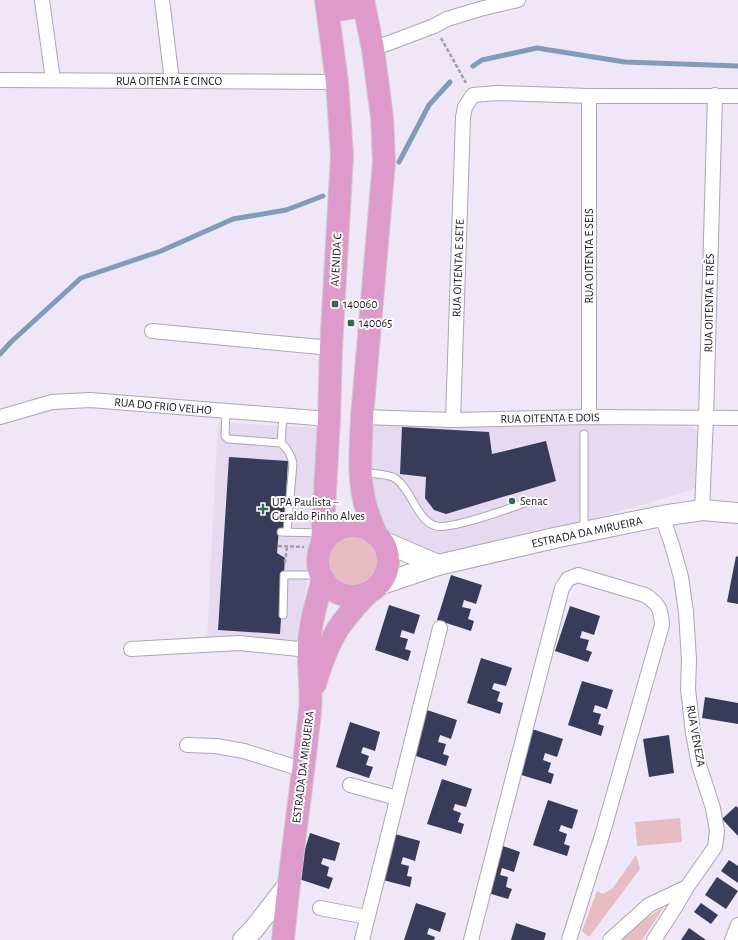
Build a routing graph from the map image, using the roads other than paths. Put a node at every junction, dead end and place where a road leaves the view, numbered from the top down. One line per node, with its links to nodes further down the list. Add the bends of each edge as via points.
1 (42, 0): 8 (street)
2 (162, 0): 9 (street)
3 (518, 0): 6 (street, via 446,19)
4 (364, 3): 5 (main road); 6 (main road)
5 (327, 6): 10 (main road, AVENIDA C)
6 (373, 49): 19 (main road, via 382,117 384,162)
7 (0, 80): 8 (street, RUA OITENTA E CINCO)
8 (53, 80): 9 (street, RUA OITENTA E CINCO)
9 (172, 81): 10 (street, RUA OITENTA E CINCO)
10 (337, 82): 15 (main road, AVENIDA C, via 342,156)
11 (714, 95): 12 (street); 13 (street); 21 (street, RUA OITENTA E TRÊS)
12 (589, 96): 20 (street, RUA OITENTA E SEIS); 24 (street, RUA OITENTA E SETE, via 497,93 473,95 462,117)
13 (738, 96)
14 (152, 331): 15 (street)
15 (331, 348): 23 (main road, AVENIDA C)
16 (226, 411): 17 (street, RUA DO FRIO VELHO); 18 (street, RUA DO FRIO VELHO, via 90,400 52,402); 26 (lane, via 225,436 228,439)
17 (284, 415): 23 (street, RUA DO FRIO VELHO); 26 (lane)
18 (0, 417)
19 (362, 417): 24 (street, RUA OITENTA E DOIS); 27 (main road)
20 (589, 417): 21 (street, RUA OITENTA E DOIS); 24 (street, RUA OITENTA E DOIS)
21 (706, 418): 22 (street, RUA OITENTA E DOIS); 29 (street, RUA OITENTA E TRÊS)
22 (738, 418)
23 (328, 419): 34 (main road, AVENIDA C)
24 (453, 420)
25 (584, 434): 32 (lane)
26 (281, 443): 34 (lane, via 287,447 293,462 284,532)
27 (364, 473): 28 (lane, via 394,478 410,496 425,520 435,526 451,526); 33 (main road, via 364,501)
28 (528, 502)
29 (702, 510): 30 (main road, ESTRADA DA MIRUEIRA); 31 (main road, ESTRADA DA MIRUEIRA)
30 (738, 513)
31 (662, 516): 32 (main road, ESTRADA DA MIRUEIRA); 48 (street, RUA VENEZA, via 681,577 686,612 688,689 693,733 717,831 715,847)
32 (585, 527): 35 (main road, ESTRADA DA MIRUEIRA)
33 (379, 538): 34 (main road, via 369,529 360,526 334,531); 35 (main road); 37 (main road, via 387,552 388,564 385,575)
34 (321, 542): 36 (main road, ESTRADA DA MIRUEIRA, via 318,559)
35 (438, 565): 37 (main road, ESTRADA DA MIRUEIRA)
36 (322, 577): 37 (main road, ESTRADA DA MIRUEIRA, via 338,593 359,596); 38 (lane, via 284,575); 41 (main road, ESTRADA DA MIRUEIRA)
37 (374, 589): 42 (main road, ESTRADA DA MIRUEIRA, via 340,624 322,661)
38 (283, 615)
39 (440, 628): 46 (street)
40 (131, 649): 41 (street, via 239,642)
41 (309, 650): 42 (main road, ESTRADA DA MIRUEIRA)
42 (311, 698): 44 (main road, ESTRADA DA MIRUEIRA)
43 (187, 746): 44 (street, via 216,746 244,751)
44 (304, 770): 47 (main road, ESTRADA DA MIRUEIRA)
45 (350, 785): 46 (street)
46 (397, 798): 50 (street)
47 (288, 885): 52 (main road, ESTRADA DA MIRUEIRA); 53 (main road)
48 (687, 887): 57 (street, via 649,905); 58 (street, RUA VENEZA)
49 (320, 908): 50 (street)
50 (368, 917): 54 (street)
51 (738, 925): 59 (street)
52 (243, 940)
53 (282, 940)
54 (362, 940)
55 (471, 940): 56 (street, via 562,588 568,579 578,575 645,595 654,601 662,612 662,625 603,832)
56 (569, 940)
57 (610, 940)
58 (654, 940)
59 (732, 940)

